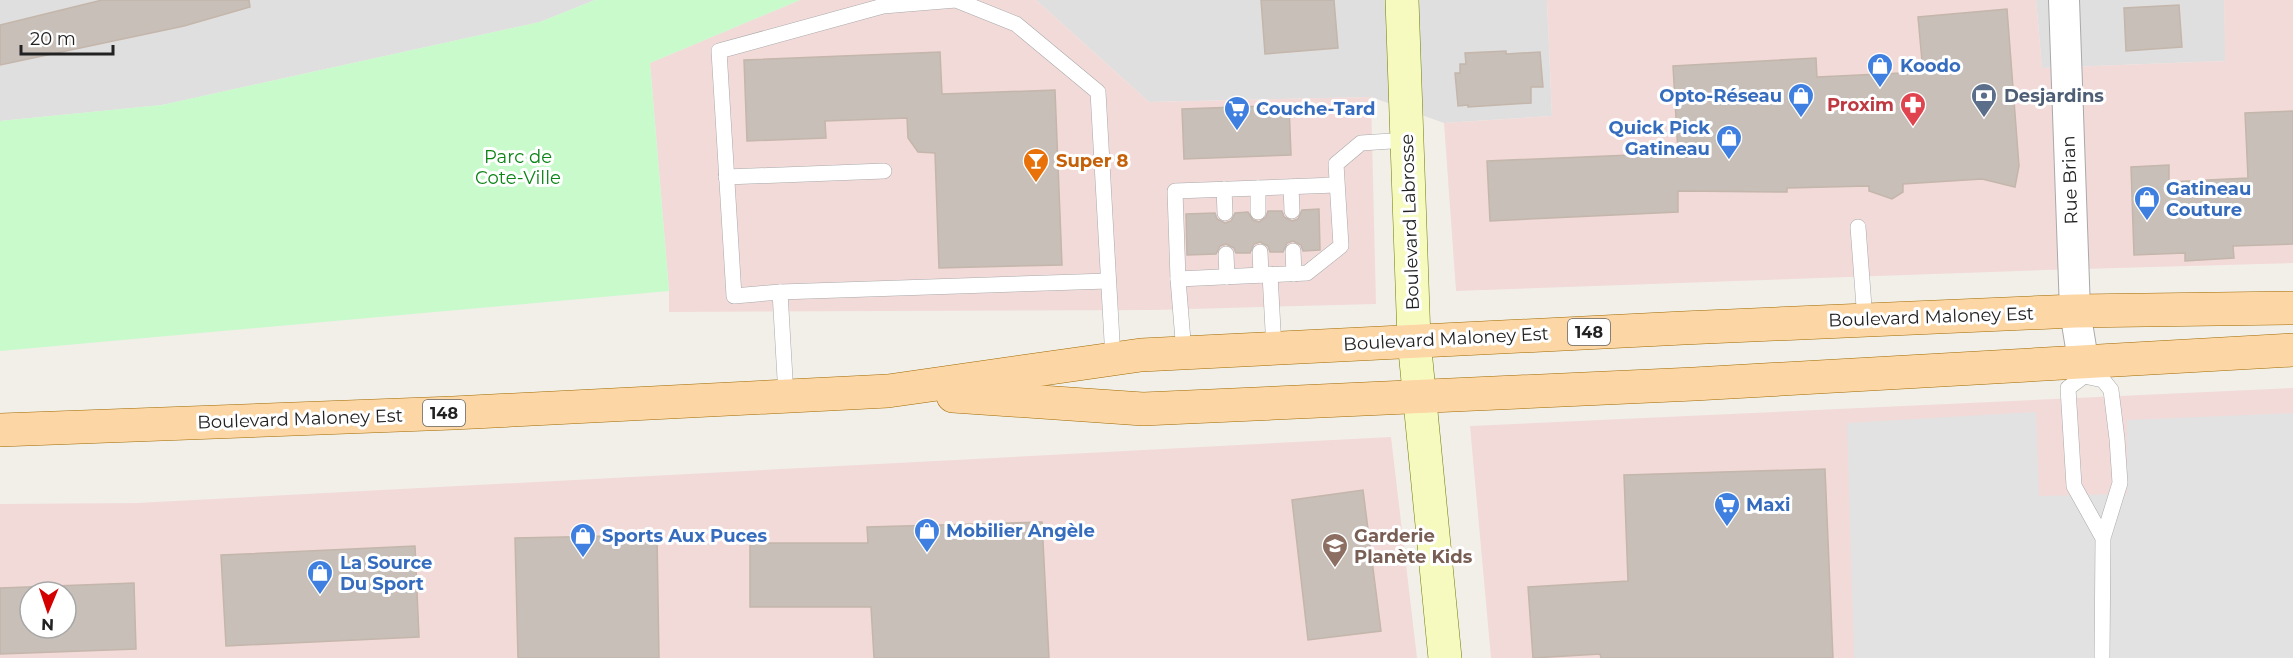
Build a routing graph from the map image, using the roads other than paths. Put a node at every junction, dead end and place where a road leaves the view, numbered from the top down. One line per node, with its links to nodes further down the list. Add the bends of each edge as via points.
1 (1402, 0): 3 (street, Boulevard Labrosse)
2 (2064, 0): 24 (street, Rue Brian)
3 (1407, 140): 6 (lane, via 1360,143 1336,164); 26 (street, Boulevard Labrosse)
4 (884, 171): 5 (lane)
5 (726, 177): 21 (lane, via 719,51 883,6 956,0 1016,24 1098,92); 22 (lane, via 734,296)
6 (1336, 185): 7 (lane); 17 (lane, via 1341,246 1307,273)
7 (1291, 187): 8 (lane); 10 (lane)
8 (1258, 188): 9 (lane); 11 (lane)
9 (1224, 189): 12 (lane); 20 (lane, via 1175,191)
10 (1292, 210)
11 (1258, 212)
12 (1224, 213)
13 (1858, 227): 25 (lane)
14 (1260, 252): 18 (lane)
15 (1293, 252): 17 (lane)
16 (1226, 254): 19 (lane)
17 (1294, 274): 18 (lane)
18 (1265, 275): 19 (lane); 27 (lane)
19 (1227, 277): 20 (lane)
20 (1178, 279): 29 (lane)
21 (1108, 281): 22 (lane); 30 (lane)
22 (780, 292): 33 (lane)
23 (2293, 308): 24 (main road, Boulevard Maloney Est / 148)
24 (2075, 311): 25 (main road, Boulevard Maloney Est / 148); 31 (street, Rue Brian)
25 (1865, 320): 26 (main road, Boulevard Maloney Est / 148)
26 (1414, 340): 27 (main road, Boulevard Maloney Est / 148); 34 (street, Boulevard Labrosse)
27 (1275, 349): 29 (main road, Boulevard Maloney Est / 148)
28 (2293, 350): 31 (main road, Boulevard Maloney Est / 148)
29 (1184, 352): 30 (main road, Boulevard Maloney Est / 148)
30 (1113, 359): 32 (main road, Boulevard Maloney Est / 148)
31 (2084, 368): 34 (main road, Boulevard Maloney Est / 148); 36 (lane, via 2068,388 2074,486); 36 (lane, via 2103,380 2110,390 2117,439 2120,483)
32 (888, 391): 33 (main road, Boulevard Maloney Est / 148); 34 (main road, Boulevard Maloney Est / 148, via 1143,410)
33 (786, 396): 35 (main road, Boulevard Maloney Est / 148)
34 (1420, 397): 37 (street, Boulevard Labrosse)
35 (0, 430)
36 (2103, 538): 38 (lane)
37 (1445, 658)
38 (2103, 658)

